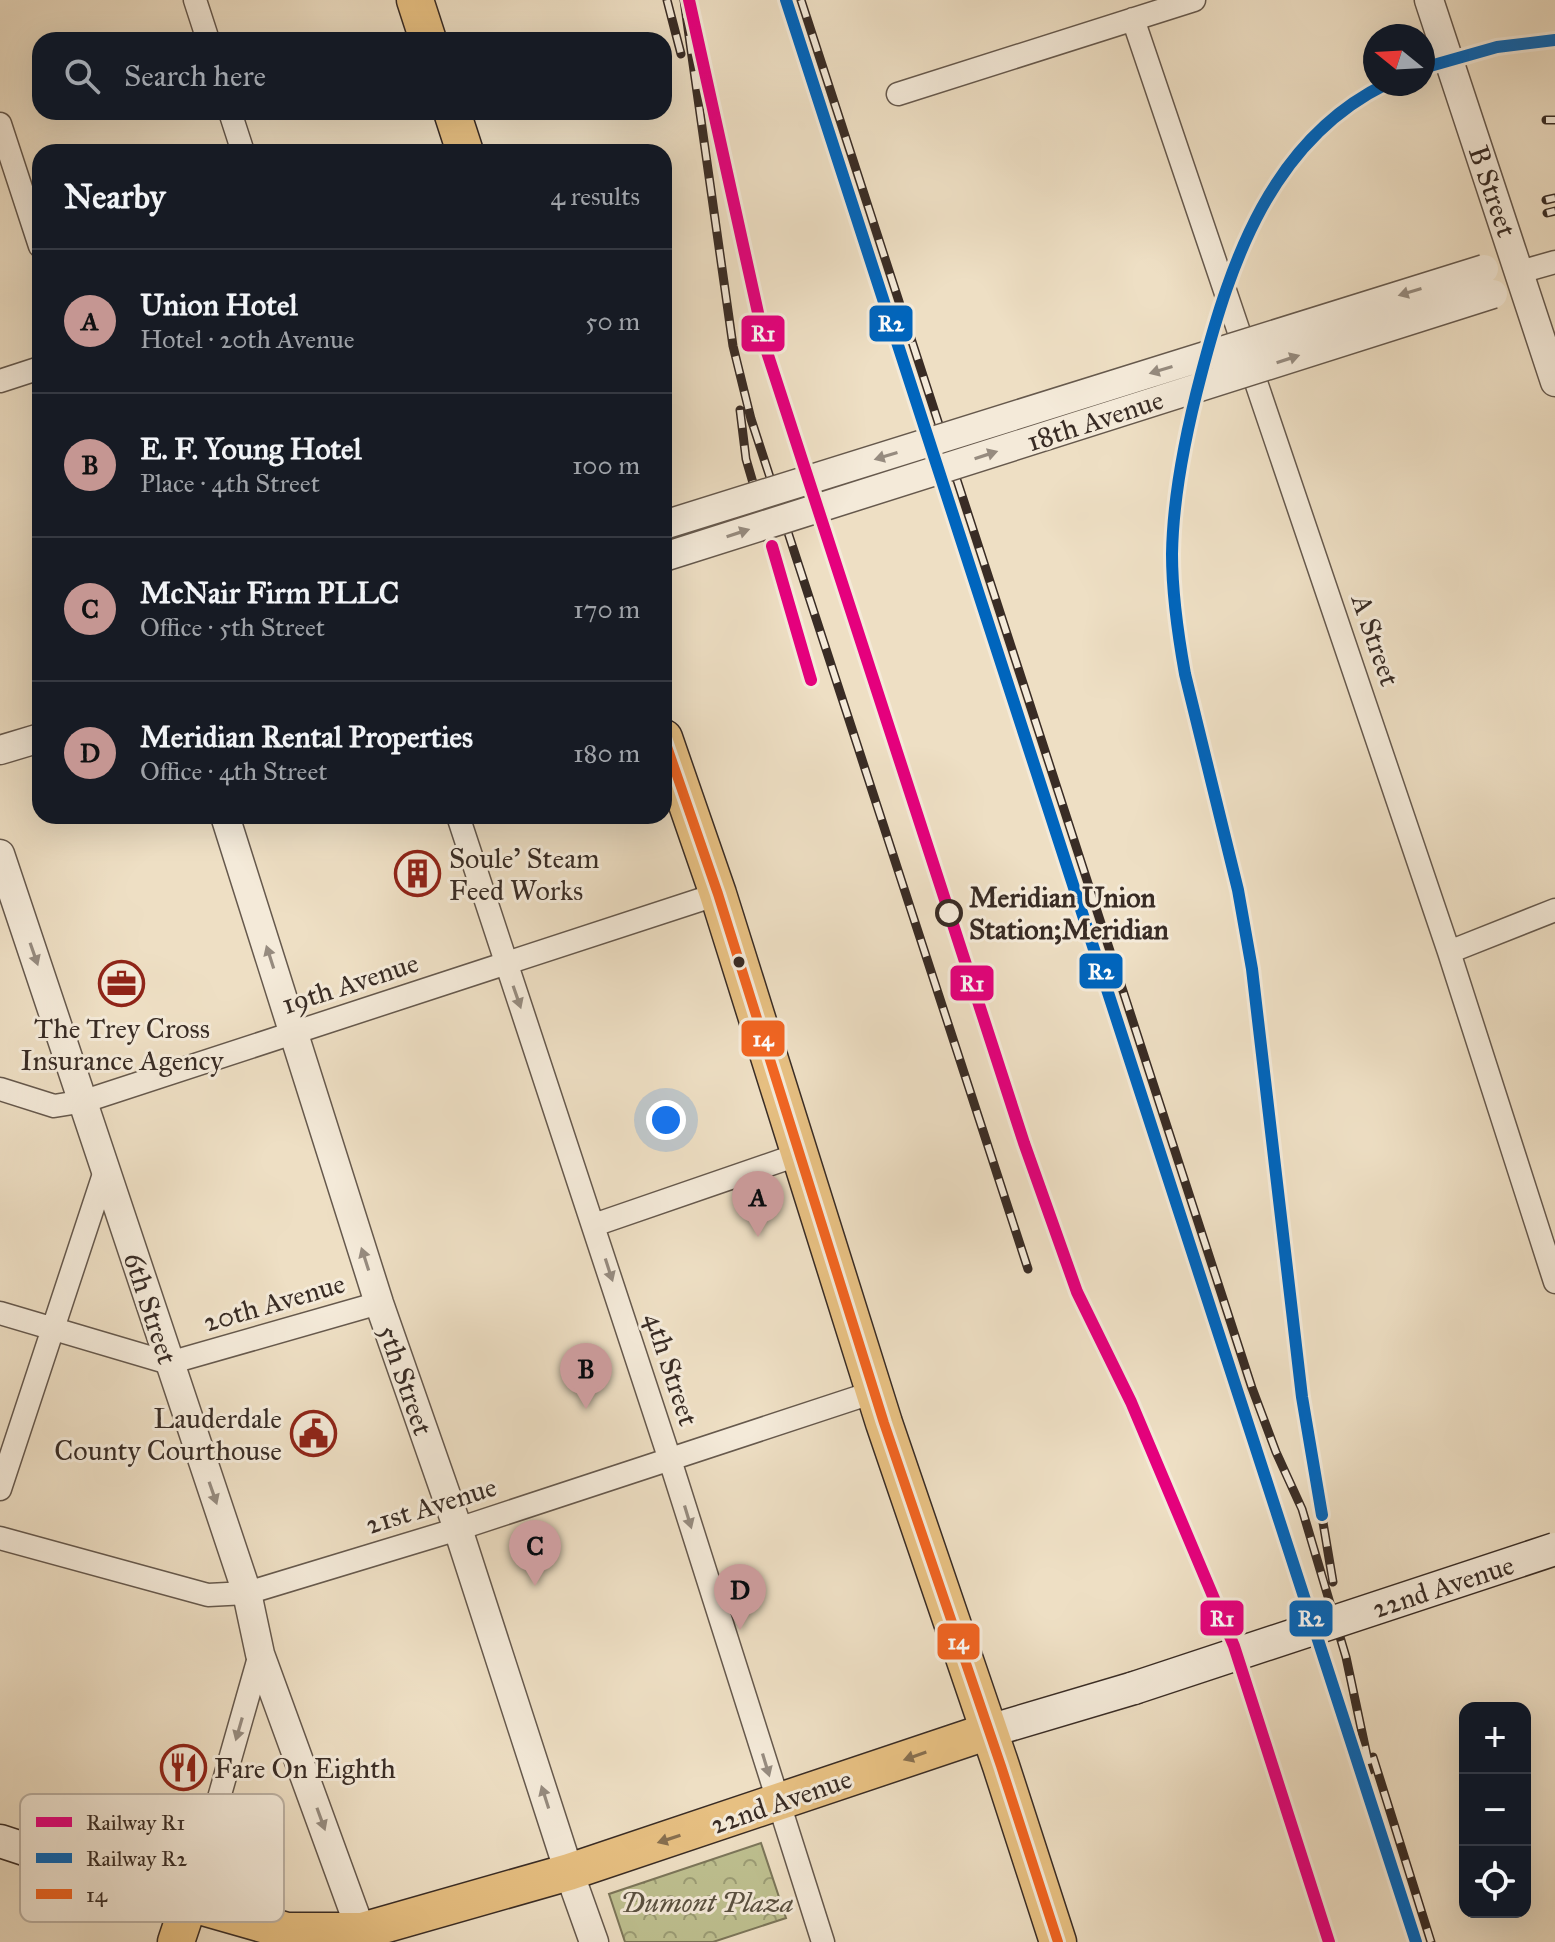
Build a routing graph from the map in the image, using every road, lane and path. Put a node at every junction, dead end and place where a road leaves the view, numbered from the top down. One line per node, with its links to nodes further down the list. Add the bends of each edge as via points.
1 (195, 0): 6 (street)
2 (415, 0): 7 (main road)
3 (1194, 0): 5 (street)
4 (1429, 0): 16 (street, B Street)
5 (1133, 19): 8 (street); 31 (street, A Street)
6 (205, 32)
7 (425, 32)
8 (898, 94)
9 (233, 120): 12 (street)
10 (455, 120): 13 (main road)
11 (0, 124): 14 (street)
12 (240, 144)
13 (462, 144)
14 (32, 222)
15 (1555, 262): 16 (street, 18th Avenue)
16 (1520, 272): 17 (street, 18th Avenue); 20 (street, B Street)
17 (1489, 282): 21 (street, one-way to 21, bridge); 22 (street, 18th Avenue, one-way to 17, bridge)
18 (32, 371): 19 (street)
19 (0, 381)
20 (1555, 382)
21 (672, 523)
22 (672, 554)
23 (32, 740): 24 (street)
24 (0, 750)
25 (672, 761): 29 (main road)
26 (228, 824): 33 (street, 5th Street, one-way to 26)
27 (461, 824): 32 (street, 4th Street)
28 (0, 854): 35 (street, 6th Street, one-way to 35)
29 (718, 894): 32 (street, 19th Avenue); 36 (main road)
30 (1555, 910): 31 (street)
31 (1449, 952): 39 (street, A Street)
32 (506, 964): 33 (street, 19th Avenue); 38 (street, 4th Street, one-way to 38)
33 (294, 1034): 35 (street, 19th Avenue); 40 (street, 5th Street, one-way to 33)
34 (0, 1089): 35 (street, 19th Avenue, via 54,1106)
35 (85, 1101): 37 (street, 6th Street)
36 (800, 1154): 38 (street); 44 (main road)
37 (106, 1168): 42 (street); 43 (street, 6th Street)
38 (594, 1225): 45 (street, 4th Street, one-way to 45)
39 (1555, 1282)
40 (379, 1303): 43 (street, 20th Avenue); 47 (street, 5th Street)
41 (0, 1313): 42 (street)
42 (53, 1329): 43 (street); 46 (street)
43 (169, 1363): 50 (street, 6th Street, one-way to 50)
44 (874, 1392): 45 (street, 21st Avenue); 52 (main road)
45 (670, 1460): 47 (street, 21st Avenue); 54 (street, 4th Street, one-way to 54)
46 (0, 1489)
47 (458, 1529): 50 (street, 21st Avenue); 57 (street, 5th Street, one-way to 47)
48 (0, 1538): 50 (street, 21st Avenue, via 208,1595)
49 (1555, 1549): 52 (main road, 22nd Avenue, bridge)
50 (247, 1593): 51 (street, 6th Street)
51 (260, 1654): 53 (street, one-way to 53); 60 (street, 6th Street, one-way to 60)
52 (989, 1731): 54 (main road, 22nd Avenue, one-way to 54); 64 (main road)
53 (220, 1794)
54 (778, 1803): 57 (main road, 22nd Avenue, one-way to 57); 63 (street, 4th Street)
55 (0, 1841): 56 (main road, 22nd Avenue)
56 (20, 1848)
57 (569, 1872): 60 (main road, 22nd Avenue); 62 (street, 5th Street)
58 (183, 1922): 61 (main road)
59 (256, 1922): 60 (main road, 22nd Avenue, via 287,1931)
60 (364, 1937)
61 (176, 1942)
62 (594, 1942)
63 (823, 1942)
64 (1058, 1942)

